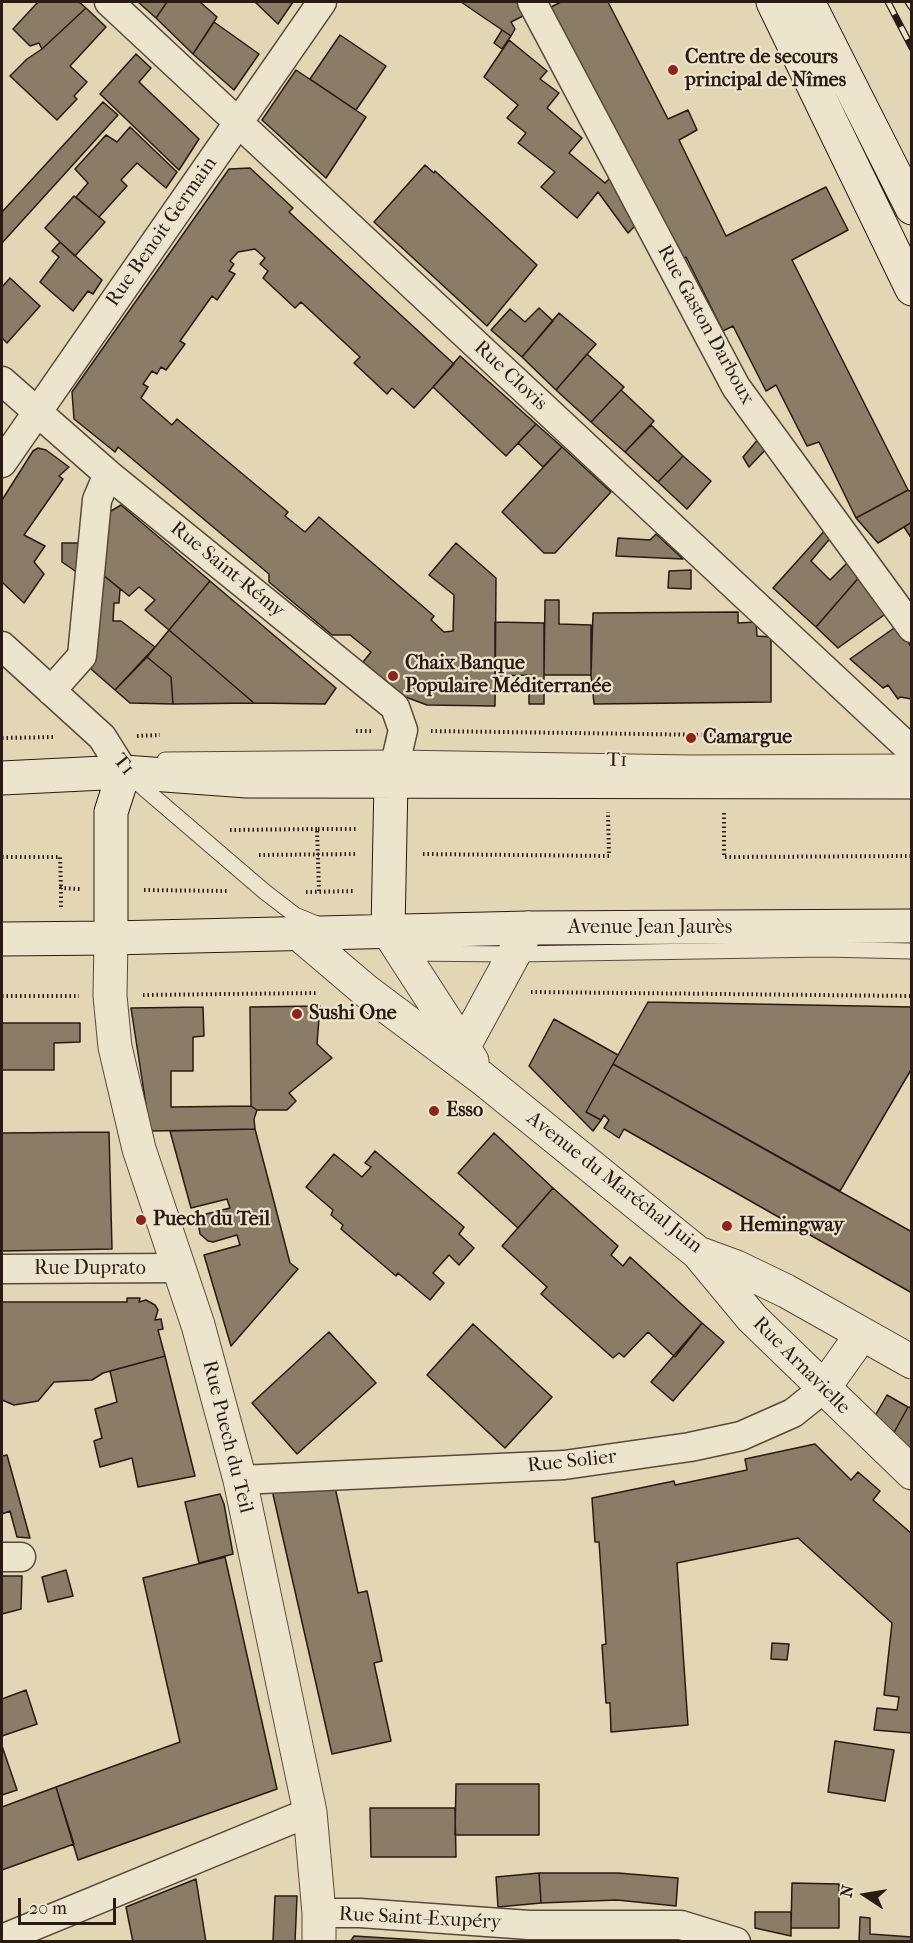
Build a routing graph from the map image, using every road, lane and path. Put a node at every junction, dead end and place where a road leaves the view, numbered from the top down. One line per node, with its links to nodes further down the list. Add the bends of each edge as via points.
1 (109, 2): 6 (street, Rue Clovis)
2 (322, 2): 6 (street, Rue Benoit Germain)
3 (532, 2): 14 (street, Rue Gaston Darboux, via 736,387)
4 (773, 2): 8 (main road)
5 (808, 2): 7 (main road)
6 (238, 123): 11 (street, Rue Benoit Germain); 17 (street, Rue Clovis)
7 (912, 208)
8 (899, 230): 9 (main road)
9 (912, 289)
10 (2, 381): 11 (street, Rue Saint-Rémy)
11 (37, 412): 12 (street, Rue Benoit Germain); 13 (street, Rue Saint-Rémy)
12 (2, 463)
13 (108, 474): 16 (street, via 97,500 82,656); 20 (street, Rue Saint-Rémy, via 395,707 403,730)
14 (912, 628)
15 (2, 646): 16 (street, T1)
16 (51, 691): 19 (street, T1 / T1)
17 (912, 751)
18 (912, 762): 20 (lane, T1)
19 (129, 765): 20 (main road, via 247,781); 21 (main road); 43 (lane, T1, via 265,892 295,915); 45 (main road, via 111,812)
20 (394, 770): 22 (main road); 48 (main road)
21 (2, 778)
22 (912, 782)
23 (608, 807): 29 (path, via 609,856)
24 (724, 807): 32 (path, via 724,856)
25 (317, 829): 26 (path); 27 (path, via 225,830); 31 (path)
26 (361, 830)
27 (231, 838)
28 (363, 854): 31 (path)
29 (413, 854)
30 (254, 855): 31 (path)
31 (318, 855): 39 (path)
32 (912, 856)
33 (2, 857): 34 (path, via 60,856)
34 (61, 888): 35 (path); 41 (path)
35 (87, 889)
36 (143, 890): 38 (path)
37 (362, 890): 39 (path)
38 (235, 891)
39 (319, 891): 40 (path)
40 (298, 892)
41 (62, 914)
42 (912, 926): 47 (main road, Avenue Jean Jaurès)
43 (338, 933): 44 (main road, Avenue Jean Jaurès); 48 (main road, Avenue Jean Jaurès)
44 (299, 934): 45 (main road, Avenue Jean Jaurès); 56 (main road, Avenue du Maréchal Juin, via 366,991)
45 (111, 938): 46 (main road, Avenue Jean Jaurès); 53 (main road, Rue Puech du Teil)
46 (2, 939)
47 (521, 941): 48 (main road, Avenue Jean Jaurès); 49 (lane); 55 (main road)
48 (396, 943): 55 (main road, Avenue du Maréchal Juin)
49 (912, 951)
50 (527, 992): 54 (path)
51 (318, 993): 53 (path)
52 (2, 996): 53 (path)
53 (110, 996): 58 (main road, Rue Puech du Teil, via 115,1047 139,1149)
54 (912, 996)
55 (463, 1048): 56 (main road, Avenue du Maréchal Juin)
56 (482, 1078): 57 (main road, Avenue du Maréchal Juin)
57 (698, 1253): 60 (main road, Avenue du Maréchal Juin, via 786,1291); 62 (main road, Rue Arnavielle, via 752,1318)
58 (178, 1268): 59 (street, Rue Duprato); 64 (main road, Rue Puech du Teil, via 198,1325)
59 (2, 1269)
60 (862, 1334): 61 (main road, Avenue du Maréchal Juin); 62 (main road, Rue Solier)
61 (912, 1362)
62 (823, 1389): 63 (main road, Rue Arnavielle); 64 (street, Rue Solier, via 793,1413 741,1436 690,1447 564,1465)
63 (912, 1473)
64 (240, 1480): 65 (main road, Rue Puech du Teil)
65 (310, 1812): 66 (main road, Rue Puech du Teil); 67 (street)
66 (319, 1927): 68 (street, Rue Saint-Exupéry, via 360,1913 529,1925 681,1925)
67 (2, 1939)
68 (736, 1941)

